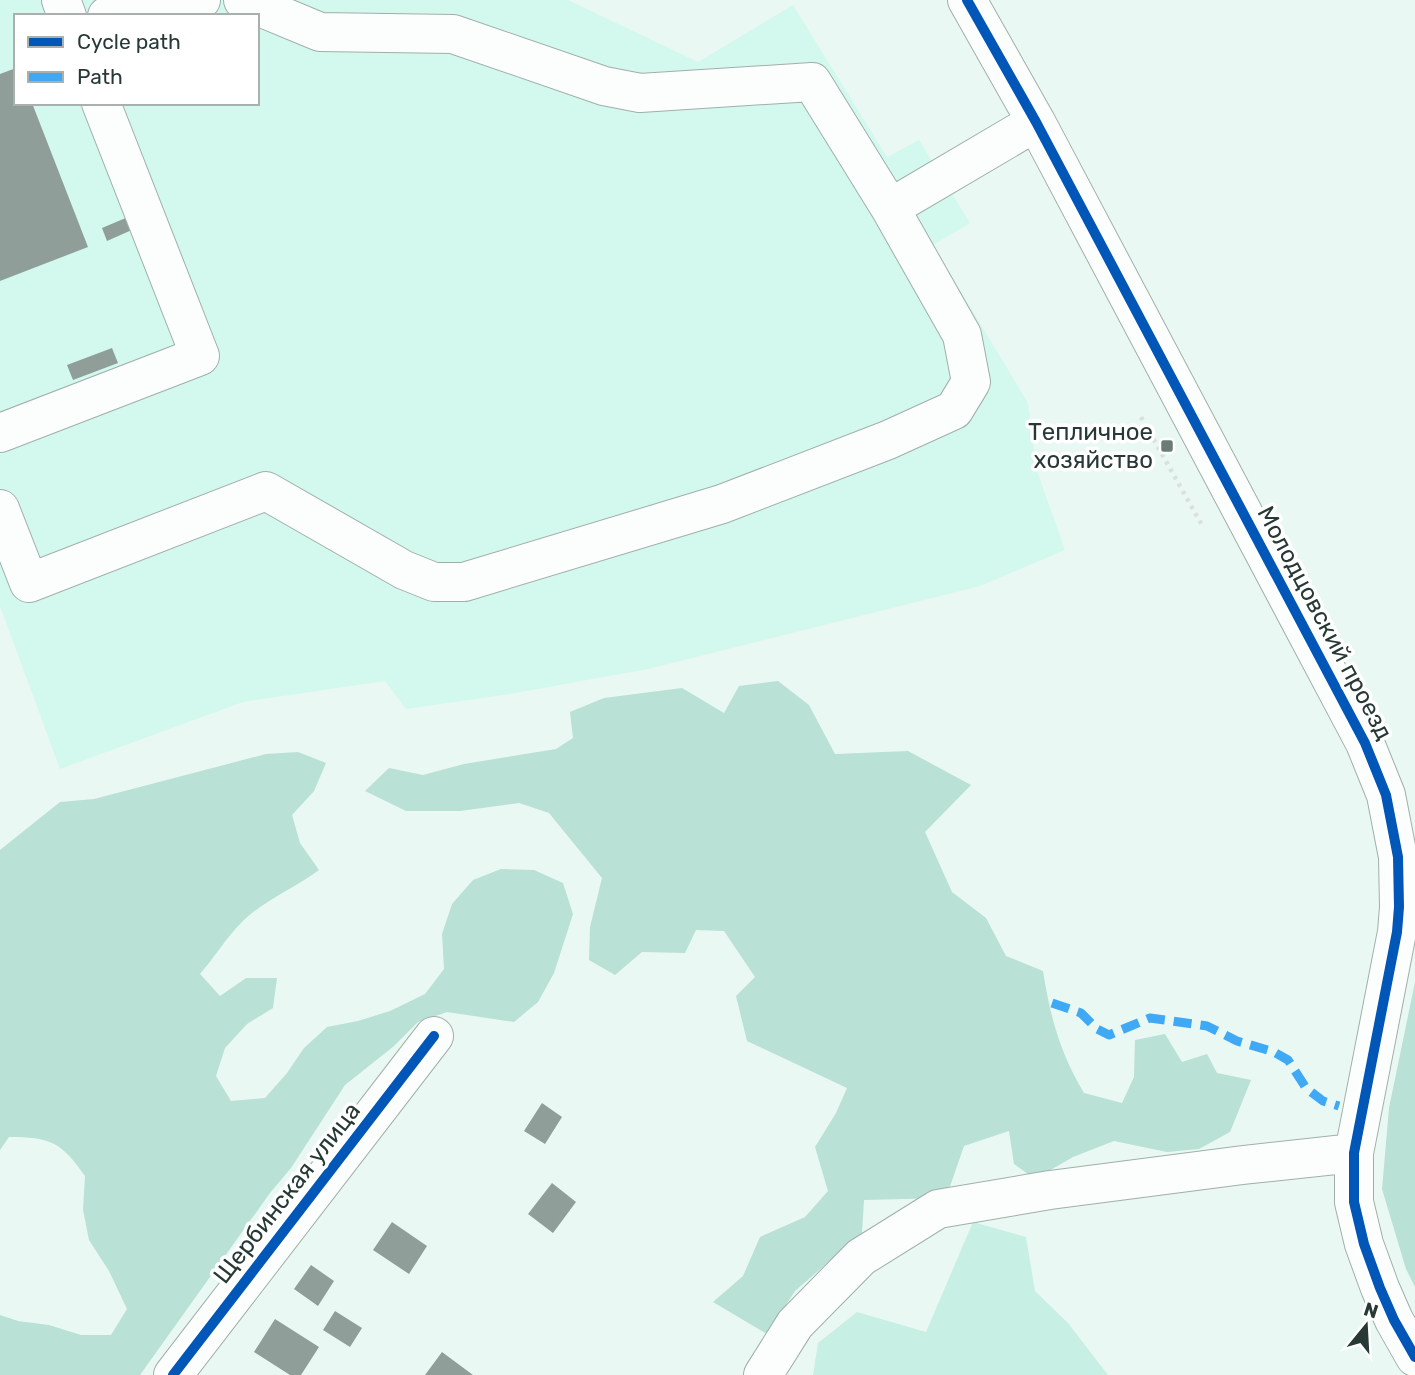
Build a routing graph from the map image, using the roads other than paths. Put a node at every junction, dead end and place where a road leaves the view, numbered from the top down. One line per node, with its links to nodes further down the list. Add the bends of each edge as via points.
1 (201, 0): 4 (street)
2 (243, 0): 7 (street, via 320,32 453,34 604,86 640,93 812,82)
3 (967, 0): 6 (street, Молодцовский проезд)
4 (119, 14)
5 (102, 105): 8 (street, via 200,356)
6 (1036, 122): 7 (street); 10 (street, Молодцовский проезд, via 1365,743)
7 (890, 208): 9 (street, via 962,335 971,382 954,410 722,504 464,582 434,582 404,570 266,491 29,583)
8 (0, 433)
9 (0, 509)
10 (1401, 791): 11 (street, Молодцовский проезд, via 1398,857)
11 (1406, 931): 13 (street, Молодцовский проезд)
12 (434, 1036): 15 (street, Щербинская улица)
13 (1354, 1153): 14 (street, Молодцовский проезд, via 1354,1202 1364,1244 1394,1320); 16 (street, via 1050,1190 938,1209 861,1257 795,1324)
14 (1415, 1357)
15 (173, 1375)
16 (763, 1375)

